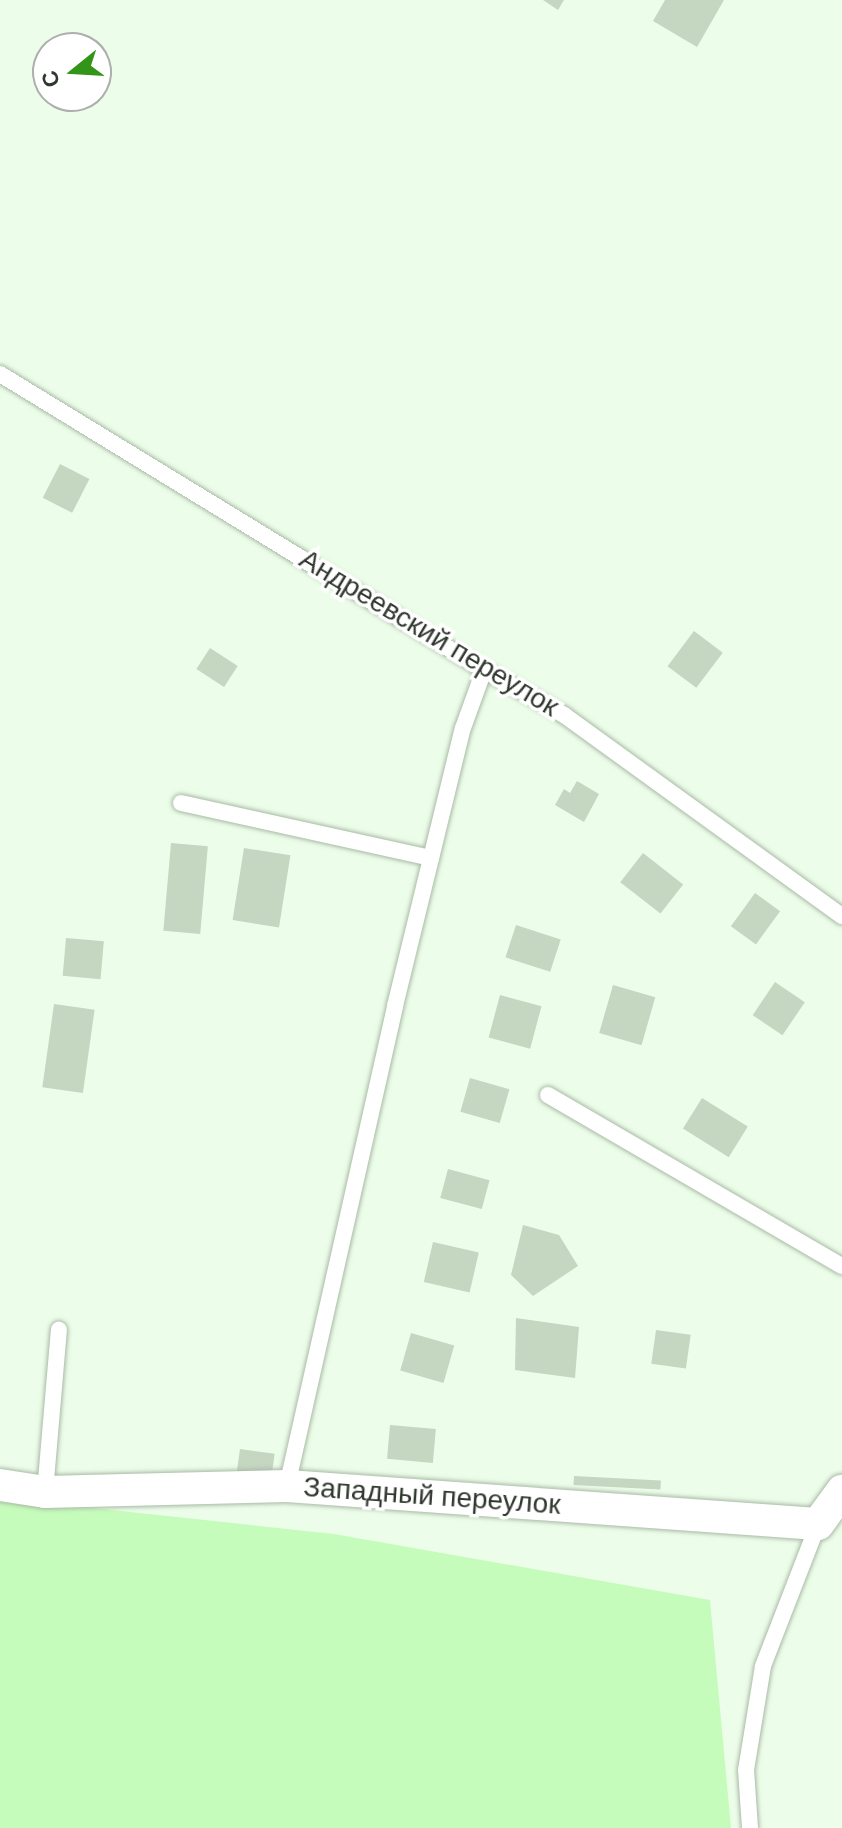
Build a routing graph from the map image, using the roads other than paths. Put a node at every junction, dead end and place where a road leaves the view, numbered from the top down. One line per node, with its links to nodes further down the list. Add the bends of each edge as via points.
1 (0, 374): 2 (lane, Андреевский переулок)
2 (484, 670): 4 (lane, via 463,728); 5 (lane, Андреевский переулок, via 564,715)
3 (181, 803): 4 (lane)
4 (431, 858): 10 (lane)
5 (842, 916)
6 (548, 1095): 7 (lane)
7 (842, 1266)
8 (59, 1330): 12 (lane)
9 (0, 1485): 12 (street, Западный переулок)
10 (287, 1486): 12 (street, Западный переулок); 13 (street, Западный переулок)
11 (842, 1491): 13 (street)
12 (45, 1492)
13 (818, 1524): 14 (lane, via 763,1666 746,1770)
14 (750, 1828)

